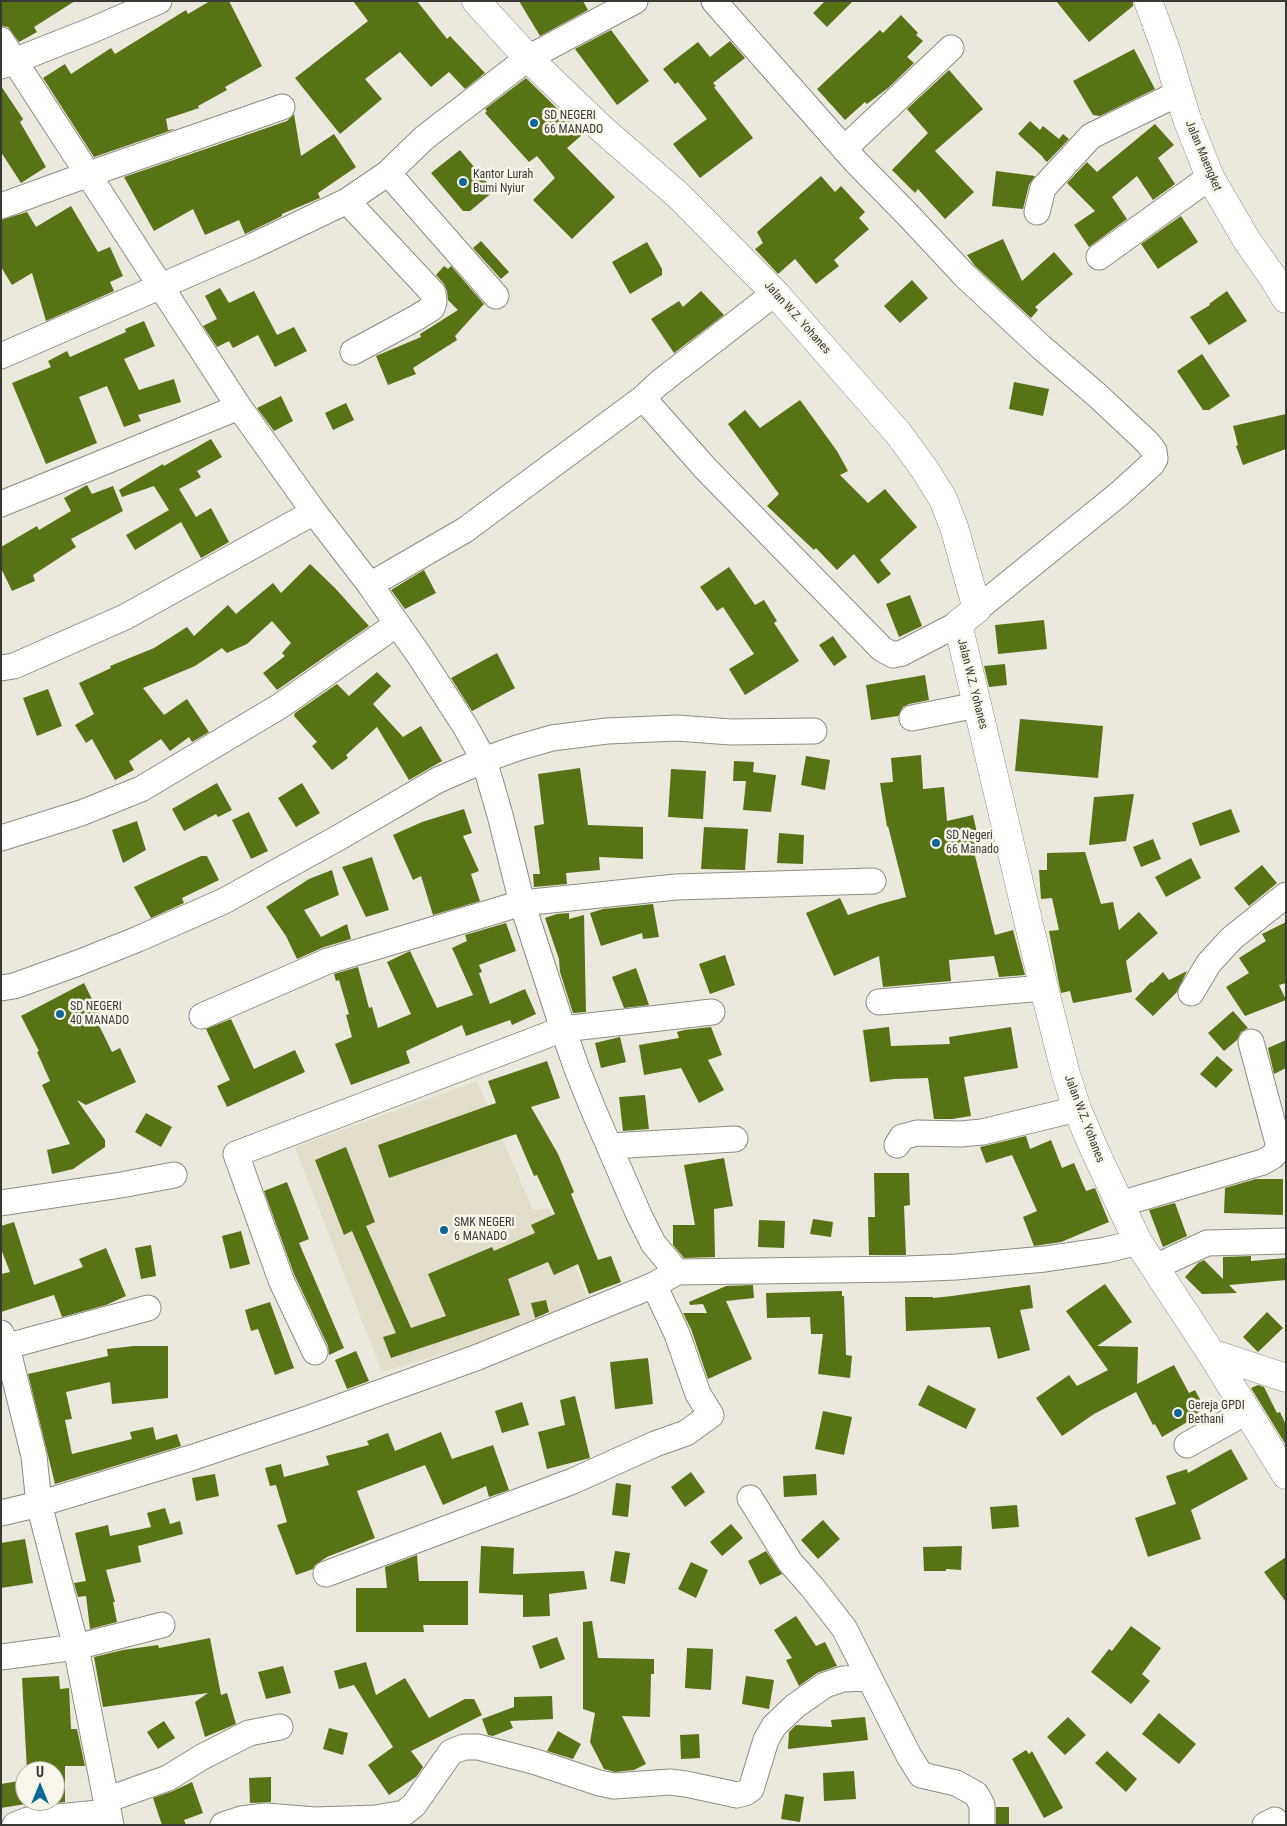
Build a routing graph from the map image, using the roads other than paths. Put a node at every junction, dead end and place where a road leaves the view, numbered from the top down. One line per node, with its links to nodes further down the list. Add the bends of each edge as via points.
1 (159, 1): 9 (street)
2 (476, 1): 8 (street, Jalan W.Z. Yohanes)
3 (635, 1): 8 (street)
4 (714, 1): 12 (street)
5 (1148, 1): 10 (street, Jalan Maengket)
6 (1, 40): 9 (street)
7 (951, 48): 12 (street)
8 (528, 58): 13 (street, via 424,138); 21 (street, Jalan W.Z. Yohanes, via 679,196)
9 (8, 64): 14 (street)
10 (1179, 93): 15 (street, Jalan Maengket); 18 (street, via 1091,136 1043,188)
11 (282, 107): 14 (street)
12 (844, 149): 31 (street, via 965,276 1154,451 1152,464 1125,488)
13 (388, 173): 16 (street); 22 (street)
14 (89, 174): 17 (street); 20 (street)
15 (1210, 178): 19 (street); 23 (street, Jalan Maengket)
16 (347, 200): 20 (street); 24 (street, via 432,293 434,302 432,308)
17 (1, 206)
18 (1037, 212)
19 (1099, 258)
20 (162, 286): 25 (street); 27 (street)
21 (775, 293): 26 (street); 31 (street, Jalan W.Z. Yohanes, via 898,433 943,499 951,520)
22 (496, 296)
23 (1286, 299)
24 (353, 352)
25 (1, 356)
26 (643, 398): 30 (street, via 465,530); 31 (street, via 706,469 882,649 893,655 902,653)
27 (239, 407): 28 (street); 29 (street)
28 (1, 504)
29 (314, 512): 30 (street); 33 (street, via 125,618 14,666)
30 (370, 585): 32 (street)
31 (967, 616): 34 (street, Jalan W.Z. Yohanes)
32 (397, 624): 37 (street); 38 (street, via 280,706 141,790)
33 (1, 668)
34 (977, 705): 35 (street); 43 (street, Jalan W.Z. Yohanes)
35 (912, 718)
36 (814, 731): 37 (street, via 731,732 677,728 607,731 552,738)
37 (484, 760): 41 (street); 42 (street, via 438,780 224,901 70,967)
38 (1, 838)
39 (873, 881): 41 (street, via 676,887)
40 (1286, 895): 44 (street, via 1232,938 1209,963)
41 (522, 903): 47 (street, via 328,962); 48 (street)
42 (1, 988)
43 (1044, 988): 45 (street); 50 (street, Jalan W.Z. Yohanes)
44 (1191, 993)
45 (879, 1002)
46 (712, 1012): 48 (street)
47 (202, 1016)
48 (562, 1029): 53 (street); 64 (street, via 236,1154 281,1280)
49 (1251, 1042): 56 (street, via 1278,1142 1274,1156)
50 (1077, 1109): 52 (street, via 982,1132 917,1133 902,1138); 56 (street, Jalan W.Z. Yohanes)
51 (735, 1139): 53 (street)
52 (897, 1144)
53 (609, 1146): 60 (street, via 639,1216)
54 (174, 1175): 55 (street)
55 (1, 1203)
56 (1120, 1204): 58 (street, Jalan W.Z. Yohanes)
57 (1286, 1241): 59 (street, via 1207,1243)
58 (1138, 1242): 59 (street, Jalan W.Z. Yohanes); 60 (street, via 1046,1259 956,1267)
59 (1155, 1267): 65 (street, Jalan W.Z. Yohanes)
60 (677, 1272): 61 (street)
61 (654, 1285): 71 (street, via 478,1357 310,1418); 73 (street, via 677,1334 698,1394 711,1414 707,1418 686,1433 573,1481)
62 (148, 1308): 63 (street, via 72,1330)
63 (3, 1343): 71 (street, via 34,1456)
64 (315, 1352)
65 (1211, 1353): 66 (street); 67 (street, Jalan W.Z. Yohanes)
66 (1286, 1378)
67 (1246, 1412): 68 (street); 69 (street, Jalan W.Z. Yohanes)
68 (1187, 1445)
69 (1286, 1476)
70 (750, 1498): 77 (street, via 790,1562 844,1628)
71 (39, 1504): 72 (street); 75 (street)
72 (1, 1513)
73 (326, 1574)
74 (162, 1625): 75 (street)
75 (76, 1647): 76 (street); 79 (street)
76 (1, 1657)
77 (869, 1678): 81 (street, via 843,1679 824,1685 795,1706 774,1726 766,1740 751,1789 737,1795 670,1782 614,1786 536,1762 478,1747 464,1747 451,1752 414,1805 404,1813 376,1818 315,1820 266,1816); 82 (street, via 921,1775 956,1783 976,1794 982,1805)
78 (280, 1727): 79 (street, via 249,1734 202,1757)
79 (108, 1812): 80 (street, via 28,1820)
80 (16, 1825)
81 (223, 1825)
82 (982, 1825)

